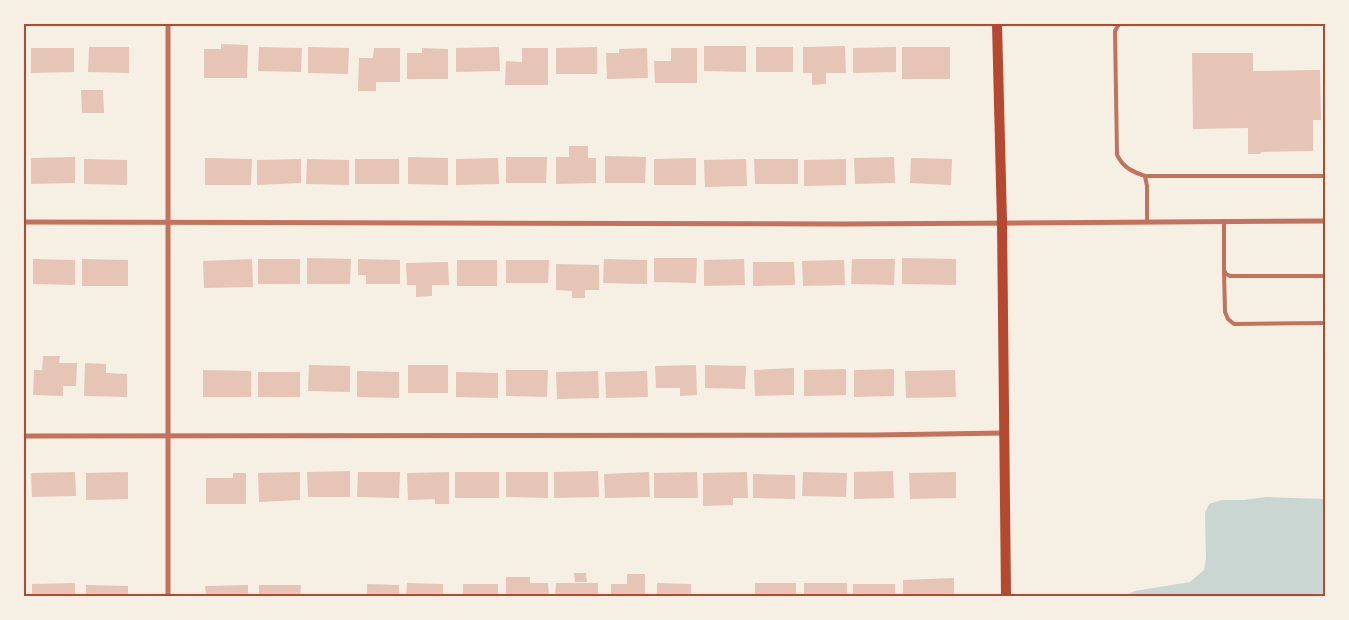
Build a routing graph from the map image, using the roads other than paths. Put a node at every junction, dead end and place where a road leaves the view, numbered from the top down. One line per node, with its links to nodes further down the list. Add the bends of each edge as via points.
1 (168, 24): 9 (street)
2 (997, 24): 10 (main road)
3 (1118, 24): 4 (lane, via 1114,31 1116,154 1131,171)
4 (1145, 176): 5 (lane); 11 (lane, via 1148,186)
5 (1325, 176)
6 (1224, 221): 7 (street); 11 (street); 12 (lane)
7 (1325, 221)
8 (24, 222): 9 (street)
9 (168, 222): 10 (street); 17 (street)
10 (1002, 222): 11 (street); 15 (main road)
11 (1147, 222)
12 (1224, 270): 13 (lane, via 1230,276); 14 (lane, via 1225,312 1234,324)
13 (1325, 276)
14 (1325, 323)
15 (1004, 433): 17 (street); 19 (main road)
16 (24, 436): 17 (street)
17 (168, 436): 18 (street)
18 (168, 596)
19 (1006, 596)

